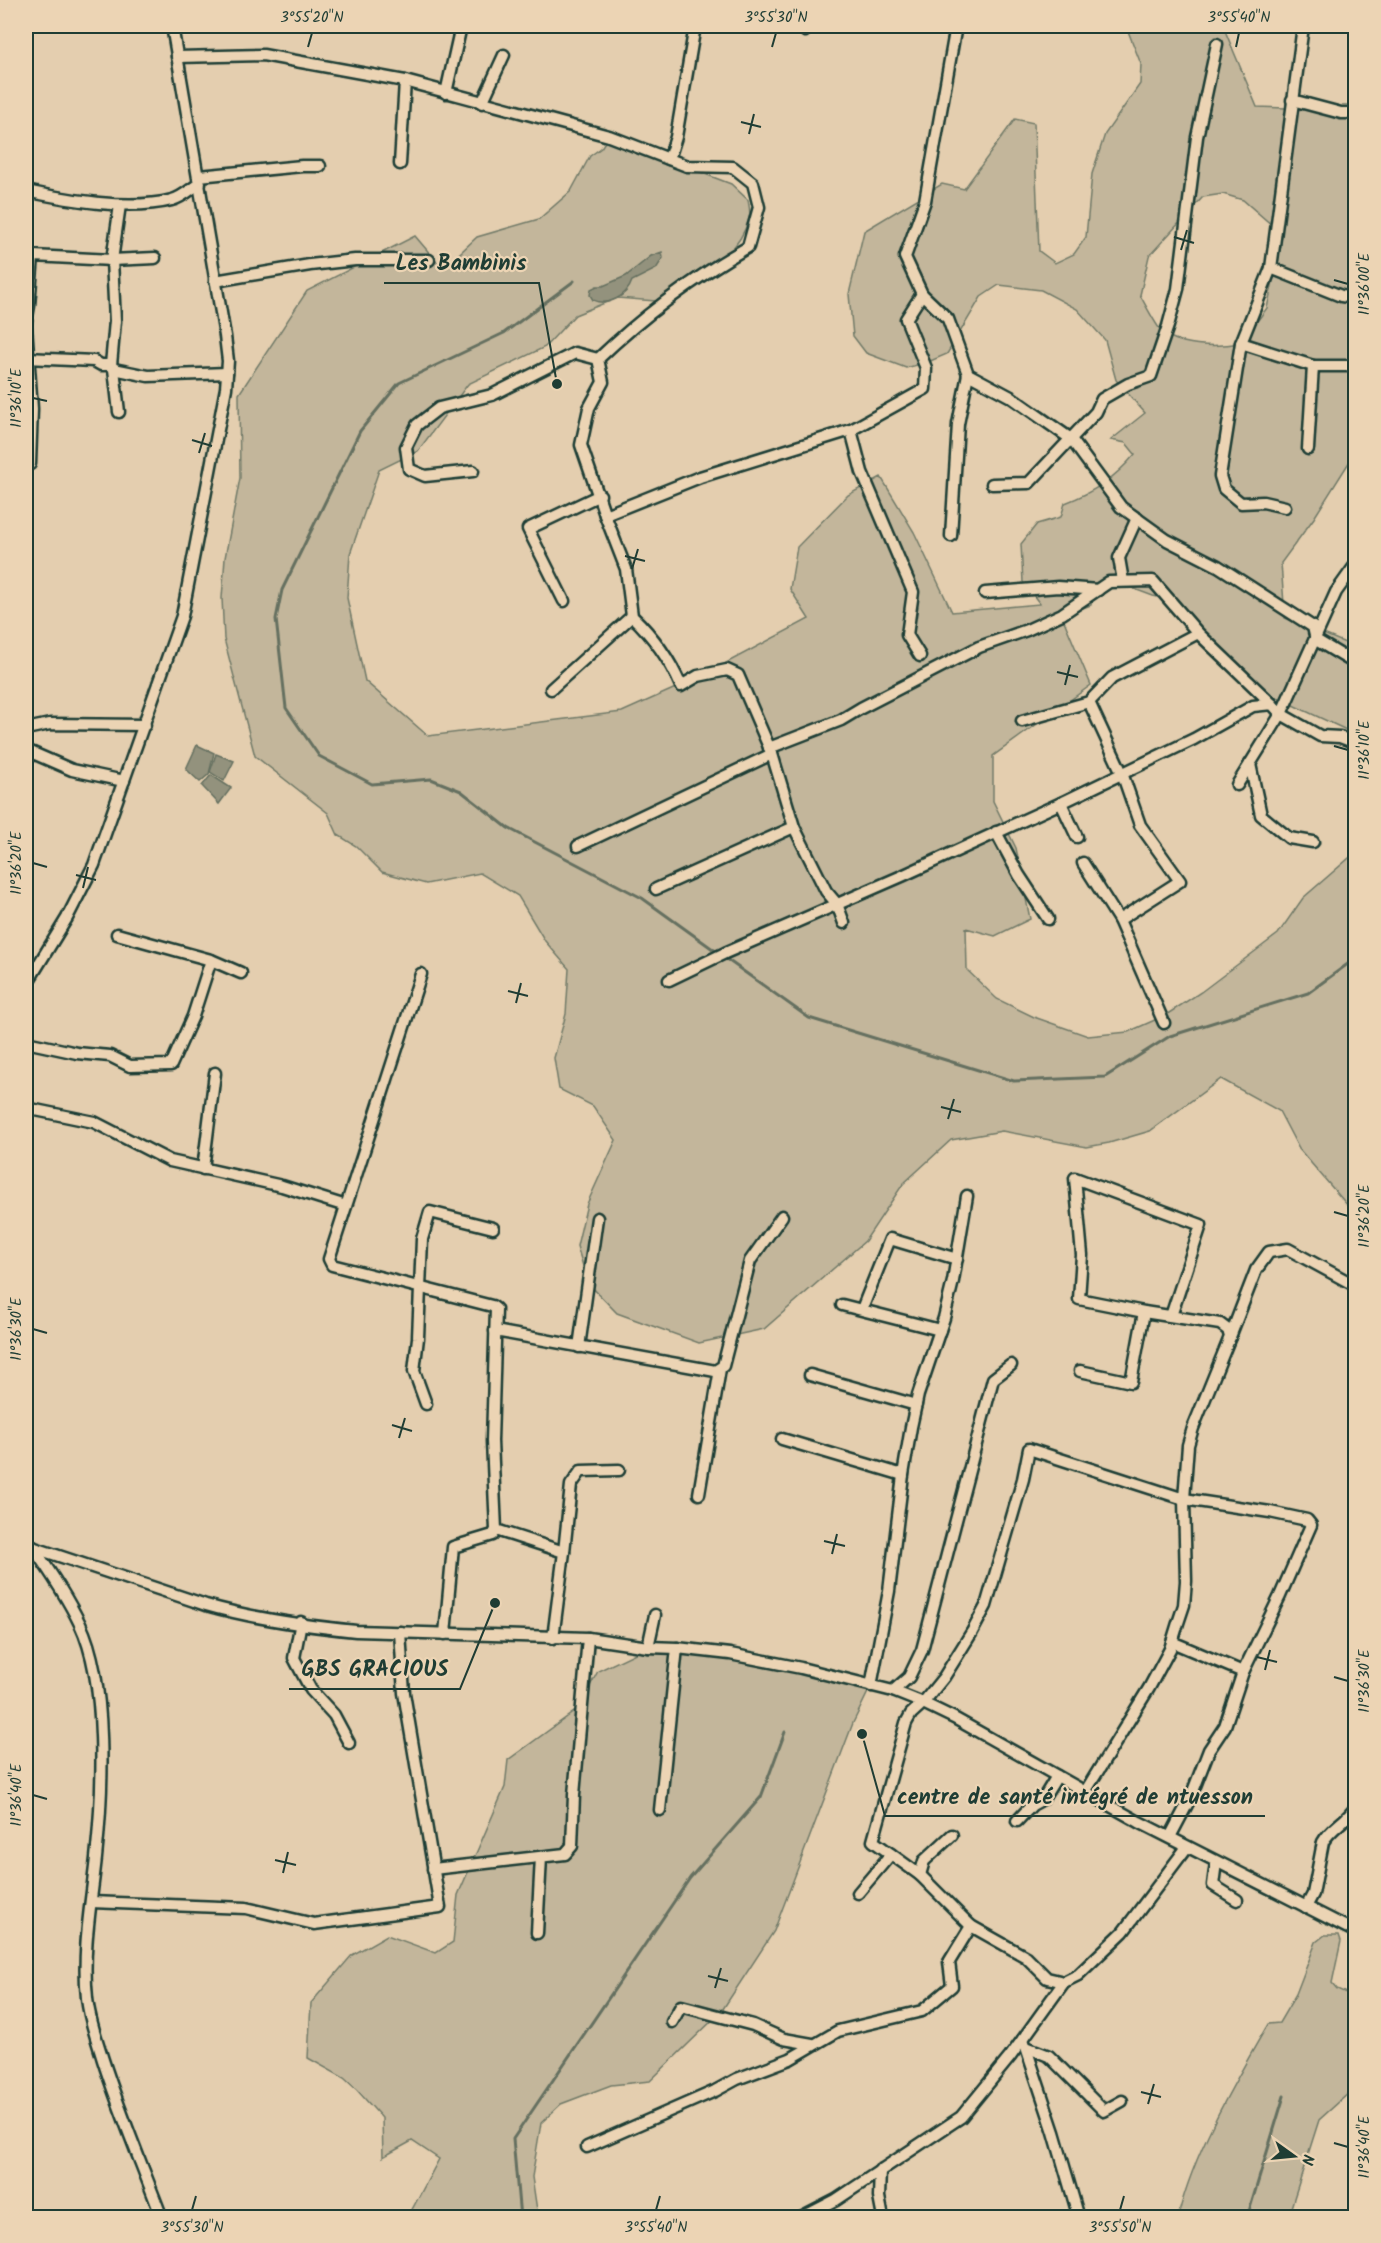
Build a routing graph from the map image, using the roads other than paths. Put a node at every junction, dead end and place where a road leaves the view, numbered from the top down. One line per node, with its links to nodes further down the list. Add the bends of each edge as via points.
1 (172, 26): 8 (street)
2 (461, 26): 10 (street)
3 (695, 26): 14 (street)
4 (956, 26): 25 (street, via 925,201 905,257)
5 (1304, 26): 11 (street)
6 (1216, 44): 38 (street, via 1197,137 1178,289 1151,376 1101,399 1096,412)
7 (504, 55): 12 (street)
8 (177, 57): 9 (street, via 263,54); 17 (street)
9 (405, 81): 10 (street); 15 (street)
10 (446, 93): 12 (street)
11 (1292, 100): 13 (street, via 1341,113); 23 (street)
12 (482, 102): 14 (street, via 609,136)
13 (1356, 112)
14 (669, 159): 30 (street, via 687,166 733,167 753,183 759,207 748,247 715,266 630,329)
15 (400, 164)
16 (320, 166): 17 (street)
17 (199, 179): 19 (street, via 174,200); 24 (street)
18 (26, 191): 19 (street)
19 (120, 205): 21 (street)
20 (155, 258): 21 (street)
21 (112, 260): 27 (street, via 33,256); 33 (street)
22 (429, 260): 24 (street, via 355,260)
23 (1270, 268): 26 (street, via 1341,296); 28 (street)
24 (216, 281): 34 (street)
25 (922, 294): 35 (street, via 948,320); 37 (street, via 906,319 926,368 925,389)
26 (1356, 298)
27 (26, 324): 29 (street)
28 (1241, 343): 31 (street); 44 (street, via 1220,476 1224,489 1241,503)
29 (28, 358): 33 (street, via 94,361); 40 (street, via 32,409)
30 (598, 359): 41 (street, via 575,352 492,396 439,408 417,425 406,447 409,469 425,476); 43 (street, via 603,382 590,408 581,445)
31 (1313, 366): 32 (street); 39 (street)
32 (1356, 366)
33 (113, 367): 34 (street, via 148,376); 36 (street)
34 (227, 373): 63 (street, via 188,593)
35 (968, 374): 38 (street, via 1011,397); 47 (street, via 958,424)
36 (119, 412)
37 (851, 430): 45 (street, via 700,477); 56 (street, via 862,472 913,592 907,634)
38 (1071, 439): 42 (street, via 1029,483); 46 (street, via 1121,507)
39 (1308, 449)
40 (30, 464)
41 (473, 471)
42 (992, 484)
43 (600, 495): 45 (street); 52 (street, via 528,529)
44 (1285, 507)
45 (605, 515): 53 (street, via 626,569)
46 (1137, 518): 49 (street, via 1119,558); 55 (street, via 1313,627)
47 (951, 536)
48 (1356, 564): 55 (street, via 1336,592)
49 (1123, 581): 50 (street, via 1109,582); 54 (street, via 1153,581)
50 (1098, 590): 51 (street, via 1058,587); 67 (street, via 1062,614 979,647 841,720)
51 (985, 593)
52 (564, 601)
53 (632, 616): 58 (street); 67 (street, via 673,668 681,686 698,676 735,672)
54 (1198, 633): 59 (street, via 1112,678); 60 (street)
55 (1316, 640): 57 (street); 61 (street)
56 (920, 656)
57 (1356, 664)
58 (551, 689)
59 (1089, 702): 62 (street); 69 (street)
60 (1272, 704): 61 (street); 69 (street, via 1254,706)
61 (1281, 714): 65 (street, via 1320,736); 68 (street)
62 (1022, 721)
63 (145, 725): 64 (street, via 50,724); 70 (street)
64 (26, 729)
65 (1356, 743)
66 (26, 750): 70 (street, via 72,770)
67 (770, 751): 73 (street); 77 (street)
68 (1250, 764): 71 (street); 76 (street, via 1261,814 1289,838)
69 (1122, 772): 72 (street); 82 (street, via 1140,825 1180,880)
70 (124, 781): 87 (street, via 87,882)
71 (1237, 785)
72 (1061, 803): 74 (street); 75 (street)
73 (794, 827): 79 (street); 80 (street, via 826,891)
74 (996, 832): 80 (street); 81 (street)
75 (1077, 837)
76 (1313, 842)
77 (578, 846)
78 (1083, 863): 82 (street)
79 (656, 889)
80 (837, 904): 83 (street); 90 (street)
81 (1048, 919)
82 (1119, 920): 92 (street)
83 (844, 923)
84 (117, 934): 86 (street)
85 (26, 960): 87 (street)
86 (210, 960): 88 (street); 93 (street, via 193,1016 171,1065 130,1066 110,1056)
87 (36, 967): 91 (street)
88 (241, 973)
89 (422, 974): 98 (street)
90 (669, 980)
91 (26, 985)
92 (1164, 1023)
93 (26, 1042)
94 (215, 1073): 96 (street)
95 (26, 1108): 96 (street, via 94,1122 170,1161)
96 (203, 1169): 98 (street, via 282,1186)
97 (967, 1196): 102 (street)
98 (346, 1206): 104 (street, via 330,1264)
99 (782, 1216): 114 (street, via 750,1261)
100 (597, 1218): 112 (street)
101 (493, 1228): 104 (street, via 430,1212 422,1239)
102 (957, 1259): 106 (street, via 890,1239); 109 (street)
103 (1356, 1286): 111 (street, via 1288,1249 1269,1252 1256,1270)
104 (419, 1288): 110 (street, via 492,1306 497,1312); 117 (street, via 414,1371)
105 (842, 1305): 106 (street)
106 (861, 1310): 109 (street)
107 (1144, 1312): 108 (street); 108 (street, via 1079,1299 1082,1255 1075,1178 1200,1225); 115 (street, via 1131,1382)
108 (1171, 1316): 111 (street, via 1220,1324 1228,1329)
109 (940, 1330): 118 (street)
110 (495, 1331): 112 (street); 124 (street, via 492,1441)
111 (1230, 1337): 123 (street, via 1192,1428)
112 (579, 1347): 114 (street)
113 (1011, 1365): 138 (street, via 993,1379 922,1650 909,1677)
114 (720, 1369): 122 (street)
115 (1080, 1371)
116 (810, 1375): 118 (street)
117 (426, 1404)
118 (916, 1405): 121 (street)
119 (782, 1439): 121 (street)
120 (619, 1470): 126 (street, via 581,1472 571,1485)
121 (903, 1475): 137 (street, via 889,1591)
122 (699, 1494)
123 (1184, 1499): 133 (street, via 1184,1605); 136 (street, via 1270,1512 1306,1520 1311,1525); 139 (street, via 1029,1449 986,1606 957,1657)
124 (496, 1530): 126 (street); 130 (street, via 493,1535 453,1547)
125 (28, 1544): 128 (street, via 206,1605); 156 (street, via 80,1625 94,1668 101,1771)
126 (564, 1552): 131 (street)
127 (656, 1615): 134 (street)
128 (301, 1623): 129 (street); 140 (street, via 294,1658 311,1690 334,1715)
129 (400, 1632): 130 (street); 152 (street, via 404,1693)
130 (445, 1634): 131 (street)
131 (553, 1638): 132 (street)
132 (588, 1638): 134 (street); 150 (street, via 572,1846 566,1854)
133 (1172, 1642): 136 (street); 142 (street, via 1139,1707)
134 (648, 1647): 135 (street)
135 (677, 1648): 137 (street, via 730,1654); 144 (street)
136 (1243, 1672): 147 (street, via 1225,1726 1209,1750)
137 (871, 1686): 138 (street)
138 (892, 1691): 139 (street)
139 (923, 1703): 141 (street); 149 (street, via 906,1723 873,1841)
140 (349, 1743)
141 (1057, 1776): 142 (street); 145 (street, via 1043,1799)
142 (1085, 1792): 147 (street)
143 (1356, 1806): 157 (street, via 1323,1842 1313,1894)
144 (660, 1810)
145 (1017, 1821)
146 (952, 1835): 153 (street, via 924,1860)
147 (1170, 1838): 148 (street)
148 (1187, 1847): 151 (street); 161 (street, via 1123,1932 1078,1975)
149 (891, 1854): 153 (street); 154 (street)
150 (541, 1857): 152 (street); 160 (street)
151 (1216, 1862): 155 (street, via 1213,1886); 157 (street)
152 (433, 1869): 156 (street, via 440,1907 314,1924 246,1908)
153 (920, 1875): 158 (street)
154 (858, 1893)
155 (1237, 1900)
156 (91, 1902): 168 (street, via 86,1950 90,2015 115,2100)
157 (1306, 1907): 159 (street)
158 (971, 1926): 161 (street, via 1026,1956 1047,1978); 164 (street, via 949,1962 951,1986 922,2010 838,2031)
159 (1356, 1932)
160 (537, 1933)
161 (1064, 1982): 163 (street)
162 (672, 2022): 164 (street, via 681,2006)
163 (1025, 2043): 165 (street, via 1049,2056 1104,2111); 167 (street, via 962,2117); 171 (street)
164 (812, 2044): 166 (street, via 790,2059)
165 (1122, 2101)
166 (587, 2147)
167 (880, 2170): 169 (street, via 836,2200); 170 (street)
168 (162, 2217)
169 (801, 2217)
170 (883, 2217)
171 (1078, 2217)

